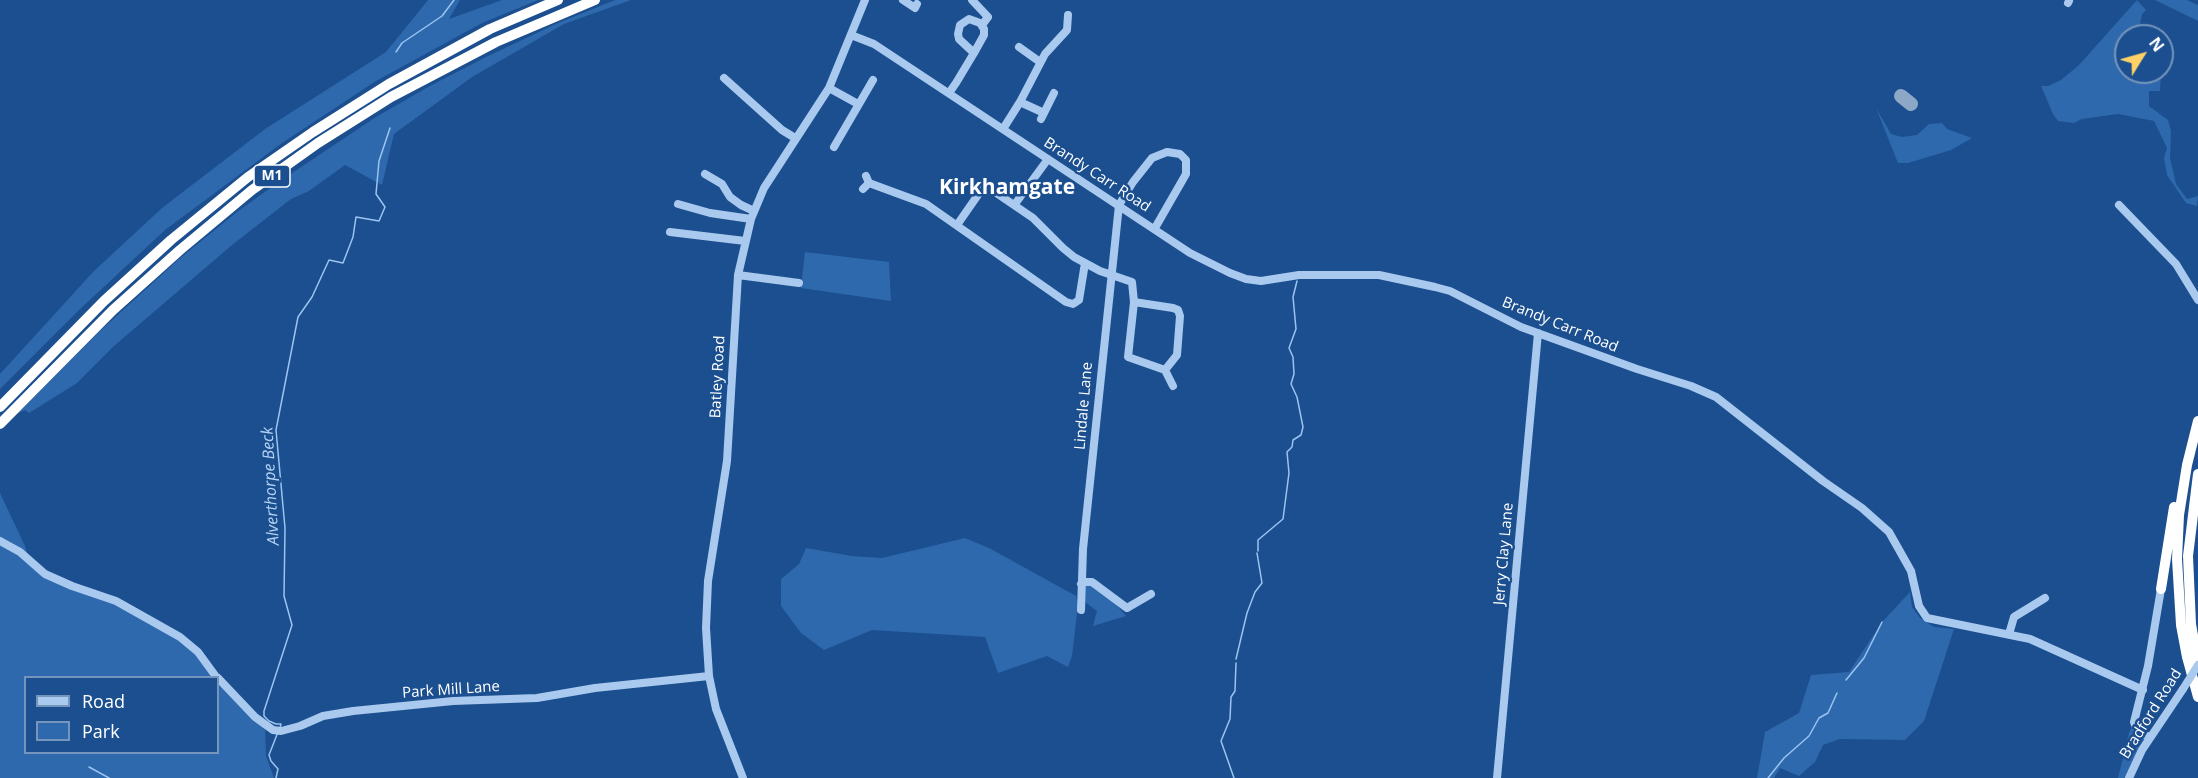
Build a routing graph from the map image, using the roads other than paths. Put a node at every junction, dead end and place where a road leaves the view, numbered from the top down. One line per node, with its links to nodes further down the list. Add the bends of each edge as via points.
1 (558, 0): 44 (highway, M1, via 490,29 389,84 248,177 120,285)
2 (595, 0): 46 (highway, M1, via 496,42 391,97 252,190 113,310)
3 (865, 0): 9 (street, Batley Road)
4 (903, 0): 6 (street, via 915,8)
5 (972, 0): 8 (street, via 988,17)
6 (917, 4)
7 (1068, 15): 12 (street, via 1067,30)
8 (982, 25): 11 (street, via 984,35); 11 (street, via 969,19 958,28 960,39)
9 (851, 35): 15 (street, Batley Road); 16 (street, Brandy Carr Road, via 874,44)
10 (1019, 46): 12 (street)
11 (974, 53): 16 (street)
12 (1040, 62): 18 (street)
13 (724, 78): 21 (street)
14 (873, 80): 19 (street)
15 (829, 88): 19 (street); 21 (street, Batley Road)
16 (949, 93): 20 (street, Brandy Carr Road)
17 (1054, 93): 18 (street, via 1042,116)
18 (1020, 102): 20 (street)
19 (858, 105): 22 (street)
20 (1003, 129): 23 (street, Brandy Carr Road)
21 (795, 138): 30 (street, Batley Road, via 764,188)
22 (834, 147)
23 (1048, 159): 27 (street); 28 (street, Brandy Carr Road)
24 (709, 179): 30 (street, via 722,184 730,197)
25 (866, 182): 31 (street, via 926,204)
26 (678, 204): 30 (street, via 710,213)
27 (1015, 204): 31 (street, via 984,188); 35 (street)
28 (1119, 205): 32 (street, Brandy Carr Road); 32 (street, via 1152,159 1167,152 1182,155 1186,174); 36 (street, Lindale Lane)
29 (2118, 205): 39 (street, via 2176,264)
30 (753, 215): 34 (street, Batley Road)
31 (957, 225): 35 (street, via 1066,302 1073,304 1079,300)
32 (1155, 228): 41 (street, Brandy Carr Road, via 1208,263 1246,279 1379,275 1450,291)
33 (670, 232): 34 (street)
34 (745, 241): 37 (street, Batley Road)
35 (1085, 263): 36 (street)
36 (1111, 274): 40 (street, via 1132,282); 51 (street, Lindale Lane)
37 (738, 275): 38 (street); 60 (street, Batley Road, via 727,461 708,581)
38 (799, 283)
39 (2198, 300)
40 (1134, 302): 42 (street, via 1128,357); 42 (street, via 1178,310 1177,356)
41 (1538, 333): 57 (street, Brandy Carr Road, via 1716,397 1884,526 1906,562 1919,606 1927,618); 66 (street, Jerry Clay Lane)
42 (1165, 370): 43 (street)
43 (1173, 386)
44 (0, 407)
45 (2198, 421): 47 (highway)
46 (0, 424)
47 (2187, 465): 52 (highway, via 2177,493); 63 (highway, via 2176,559 2181,625)
48 (2198, 474): 56 (highway, via 2188,556)
49 (2198, 507): 56 (highway)
50 (0, 540): 59 (street, Park Mill Lane, via 45,574 116,601 180,637 198,652)
51 (1081, 585): 53 (street, via 1092,582 1127,608); 55 (street, Lindale Lane)
52 (2161, 590): 62 (street)
53 (1150, 594)
54 (2045, 598): 57 (street, via 2014,617)
55 (1081, 610)
56 (2191, 624): 58 (highway)
57 (2009, 634): 62 (street, Brandy Carr Road, via 2030,639)
58 (2198, 664): 64 (street, Bradford Road, bridge)
59 (216, 676)
60 (709, 676): 61 (street, Park Mill Lane, via 537,698 353,711 277,730 255,717); 65 (street, Batley Road, via 716,709)
61 (219, 680)
62 (2143, 690): 64 (street, via 2135,727)
63 (2198, 697)
64 (2150, 738): 67 (street, Bradford Road)
65 (743, 778)
66 (1497, 778)
67 (2129, 778)

